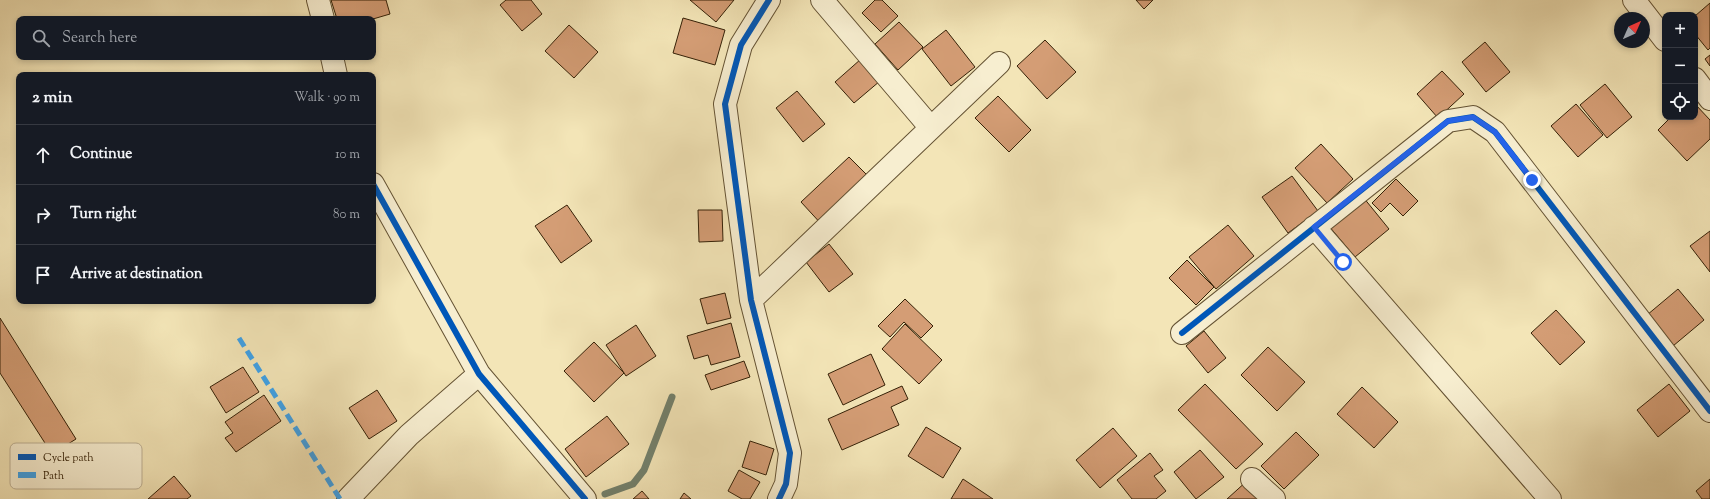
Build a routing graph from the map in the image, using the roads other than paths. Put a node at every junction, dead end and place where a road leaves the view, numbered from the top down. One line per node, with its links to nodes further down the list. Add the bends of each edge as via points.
1 (318, 0): 5 (street)
2 (768, 0): 15 (street, via 741,45 725,104)
3 (822, 0): 12 (street)
4 (1634, 0): 6 (street)
5 (321, 16)
6 (1662, 36)
7 (333, 60): 9 (street)
8 (999, 63): 12 (street)
9 (335, 72)
10 (1698, 83): 11 (street)
11 (1710, 99)
12 (931, 128): 15 (street)
13 (376, 189): 17 (street)
14 (1314, 227): 16 (street); 18 (street, via 1448,121 1473,117 1495,132); 24 (street)
15 (751, 300): 22 (street, via 790,453 786,484)
16 (1182, 333)
17 (479, 374): 20 (street, via 409,435); 21 (street)
18 (1710, 411)
19 (1252, 479): 23 (street)
20 (348, 499)
21 (585, 499)
22 (779, 499)
23 (1274, 499)
24 (1550, 499)

